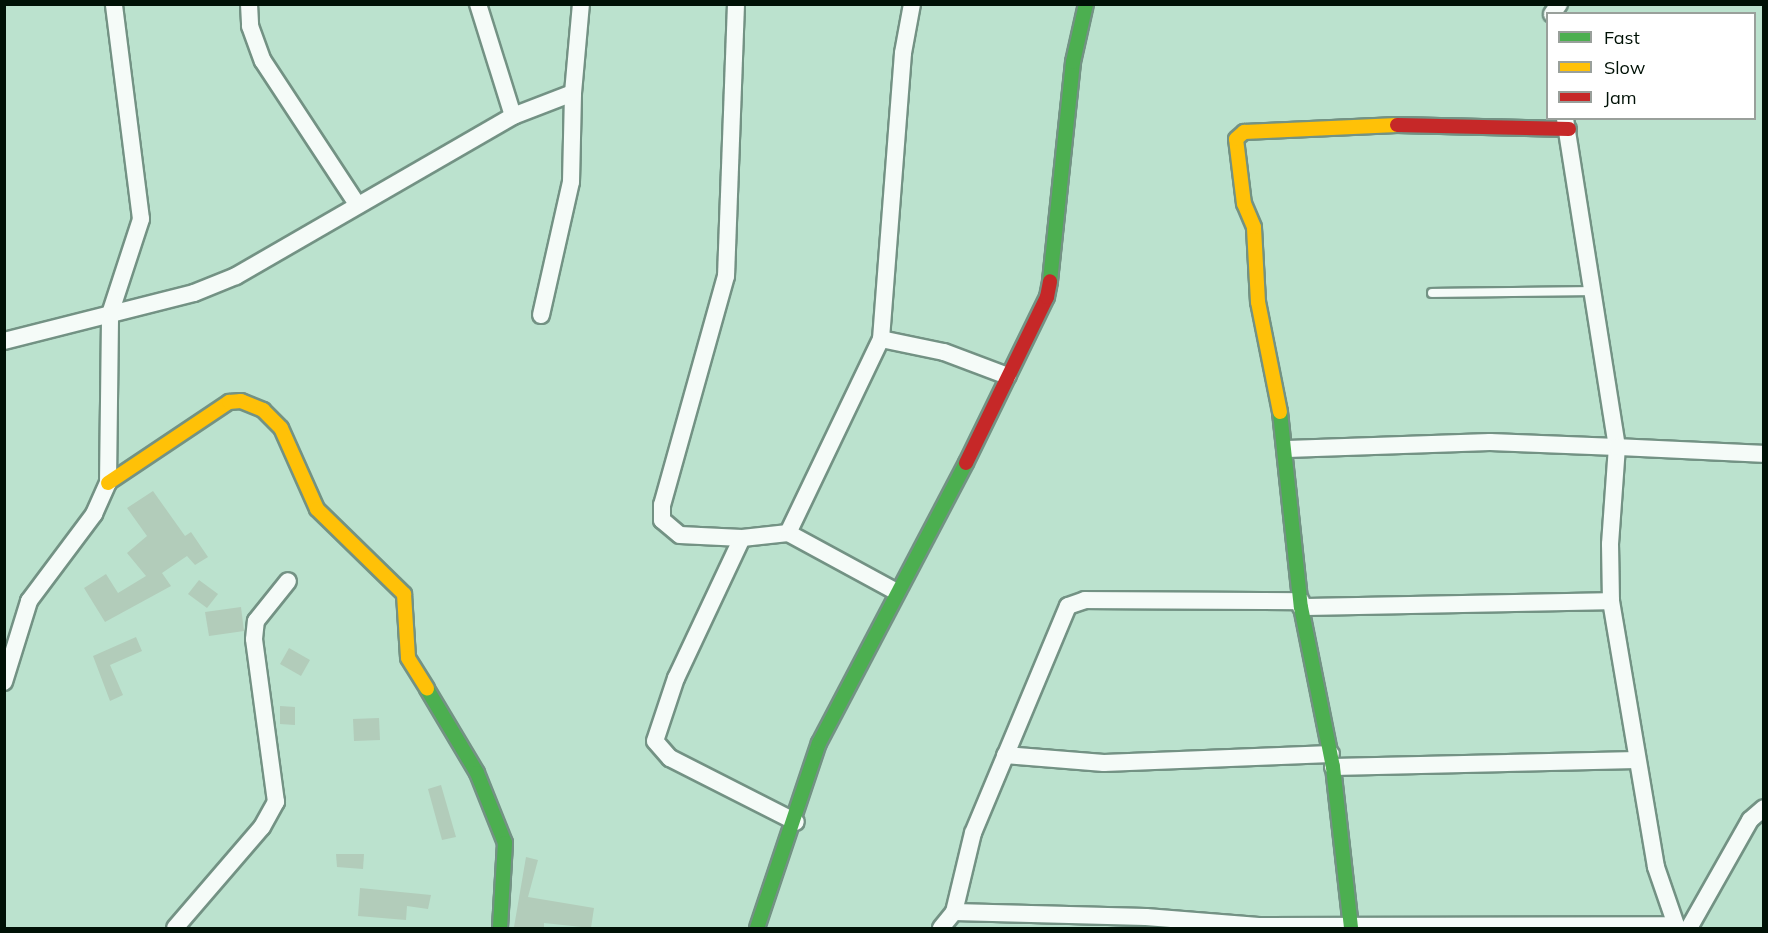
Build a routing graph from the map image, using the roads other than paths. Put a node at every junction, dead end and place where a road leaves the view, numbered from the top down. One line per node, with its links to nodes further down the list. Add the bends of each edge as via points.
1 (114, 4): 14 (street, via 141,219)
2 (249, 4): 11 (street, via 250,26 263,61)
3 (478, 4): 9 (street)
4 (581, 4): 8 (street)
5 (736, 4): 24 (street, via 726,276 662,505 662,520 680,535)
6 (912, 4): 16 (street, via 903,53)
7 (1086, 4): 18 (street, via 1073,62 1059,225 1047,297)
8 (573, 93): 9 (street); 15 (street, via 572,182)
9 (513, 116): 11 (street)
10 (1567, 124): 12 (street); 20 (street, via 1374,125 1244,132 1236,140 1244,204 1254,227 1258,302)
11 (357, 204): 14 (street, via 236,276 194,293)
12 (1593, 291): 13 (lane); 19 (street)
13 (1432, 293)
14 (110, 314): 17 (street); 22 (street)
15 (541, 315)
16 (881, 339): 18 (street, via 944,352); 23 (street)
17 (4, 341)
18 (1008, 376): 26 (street, via 938,521)
19 (1617, 447): 20 (street, via 1490,442); 21 (street); 27 (street, via 1610,544)
20 (1287, 449): 28 (street)
21 (1764, 454)
22 (108, 483): 29 (street, via 94,514 29,601); 39 (street, via 230,402 242,401 263,410 281,428 317,509 405,594 408,658 477,773 505,843)
23 (788, 533): 24 (street); 26 (street)
24 (742, 538): 34 (street, via 676,678 655,741 670,758)
25 (288, 581): 38 (street, via 256,621 254,639 276,802 262,828)
26 (895, 591): 34 (street, via 819,743)
27 (1611, 601): 28 (street); 31 (street)
28 (1301, 604): 30 (street, via 1085,600 1068,606); 32 (street)
29 (4, 682)
30 (1005, 755): 32 (street, via 1104,763); 35 (street, via 973,833)
31 (1637, 760): 32 (street); 37 (street, via 1656,867)
32 (1332, 761): 36 (street)
33 (1764, 808): 37 (street, via 1750,820)
34 (796, 822): 40 (street)
35 (954, 912): 36 (street, via 1146,916 1259,926); 41 (street)
36 (1351, 926): 37 (street)
37 (1681, 927)
38 (175, 928)
39 (500, 928)
40 (757, 928)
41 (941, 928)

